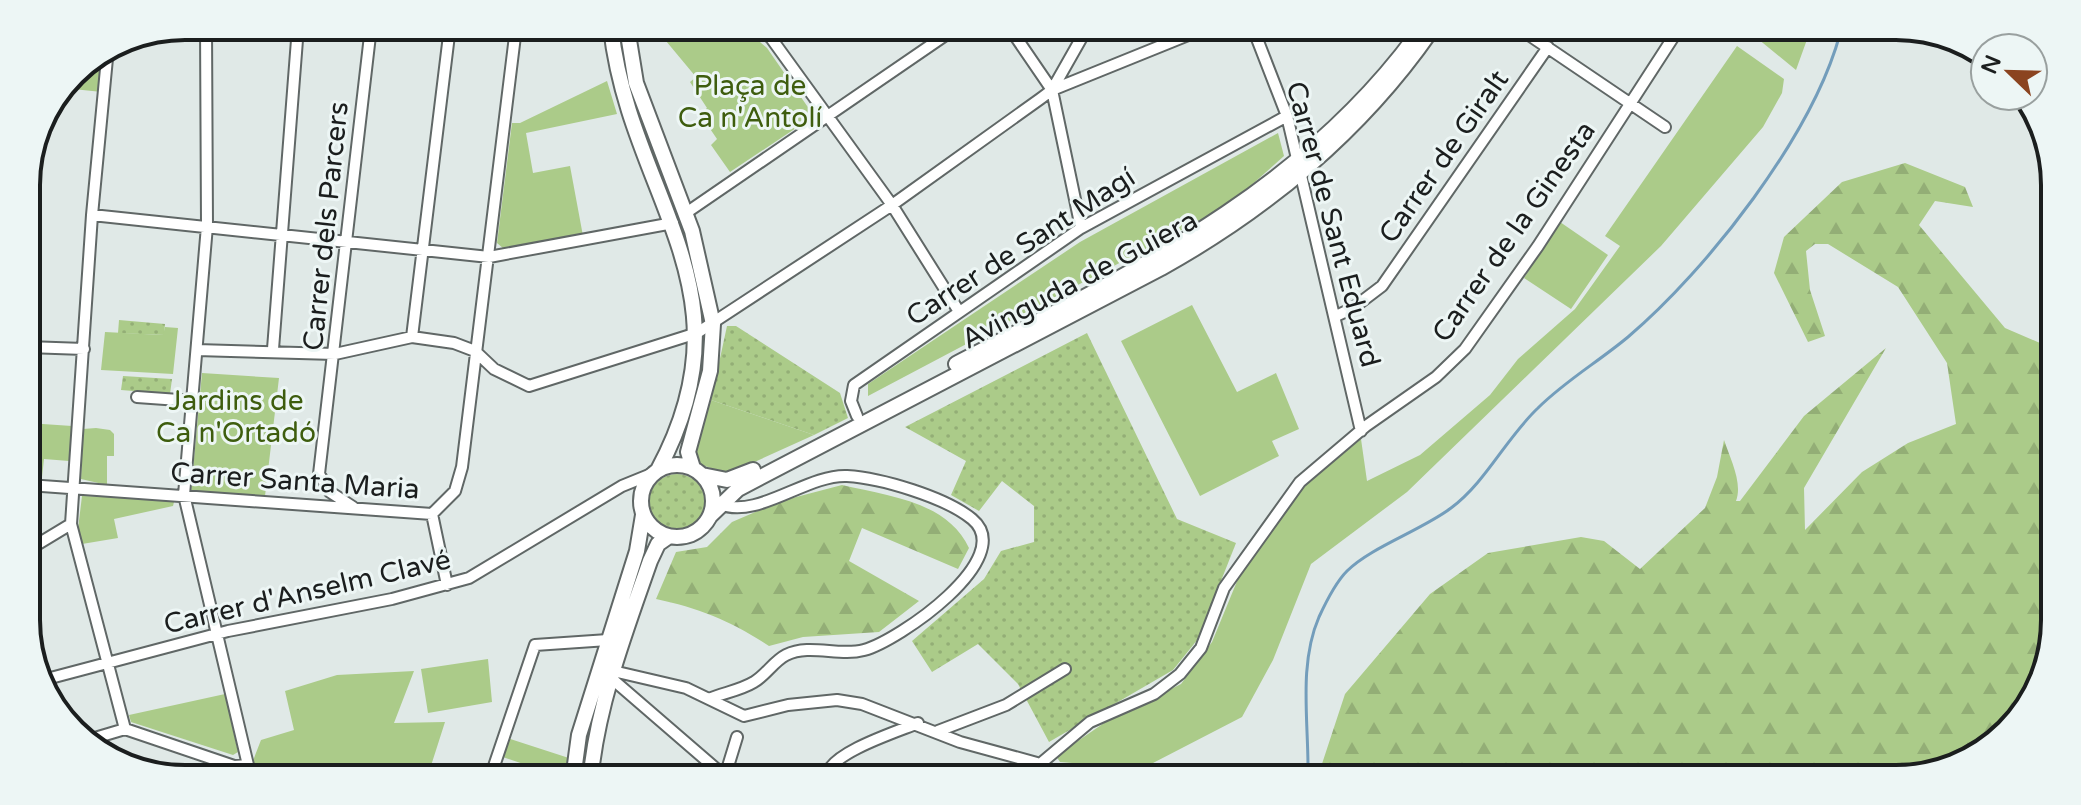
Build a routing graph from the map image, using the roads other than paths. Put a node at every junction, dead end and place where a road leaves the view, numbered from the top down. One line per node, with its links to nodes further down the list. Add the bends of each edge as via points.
1 (206, 40): 30 (street)
2 (297, 40): 32 (street)
3 (369, 40): 33 (street, Carrer dels Parcers)
4 (448, 40): 34 (street)
5 (515, 40): 35 (street, Carrer Santa Maria)
6 (613, 40): 29 (main road, via 631,119)
7 (629, 40): 27 (main road, via 646,113)
8 (772, 40): 23 (street)
9 (938, 40): 23 (street)
10 (1018, 40): 20 (street)
11 (1080, 40): 20 (street)
12 (1176, 40): 20 (street)
13 (1257, 40): 22 (street, Carrer de Sant Eduard)
14 (1412, 40): 25 (main road, Avinguda de Guiera)
15 (1424, 40): 25 (main road, Avinguda de Guiera, via 1367,111)
16 (1537, 40): 18 (street)
17 (1672, 40): 21 (street, Carrer de la Ginesta)
18 (1548, 47): 21 (street); 37 (street, Carrer de Giralt, via 1382,286)
19 (107, 62): 28 (street)
20 (1052, 90): 26 (street); 31 (street)
21 (1631, 103): 24 (street); 50 (street, Carrer de la Ginesta, via 1465,349 1436,377)
22 (1287, 116): 25 (street, Carrer de Sant Eduard); 31 (street, Carrer de Sant Magí)
23 (825, 117): 26 (street); 27 (street)
24 (1665, 127)
25 (1299, 167): 37 (street, Carrer de Sant Eduard); 49 (main road, Avinguda de Guiera, via 1168,254); 57 (main road, Avinguda de Guiera, via 1173,262 738,489)
26 (892, 205): 36 (street); 38 (street)
27 (686, 213): 38 (main road)
28 (92, 215): 30 (street); 42 (street)
29 (673, 223): 35 (street); 39 (main road, via 695,305)
30 (207, 226): 32 (street); 44 (street)
31 (1081, 228): 36 (street, Carrer de Sant Magí)
32 (283, 236): 33 (street); 43 (street)
33 (346, 242): 34 (street); 46 (street, Carrer dels Parcers)
34 (421, 251): 35 (street); 40 (street)
35 (489, 257): 45 (street, Carrer Santa Maria)
36 (958, 310): 49 (street, Carrer de Sant Magí, via 854,385 851,401)
37 (1336, 316): 50 (street, Carrer de Sant Eduard)
38 (713, 324): 39 (street); 52 (main road, via 708,378 688,452)
39 (697, 333): 45 (street, via 529,386 494,369); 51 (main road, via 694,367 671,443)
40 (412, 337): 45 (street); 46 (street)
41 (40, 347): 42 (street)
42 (84, 349): 54 (street)
43 (273, 349): 44 (street); 46 (street)
44 (197, 350): 48 (street)
45 (475, 351): 58 (street, Carrer Santa Maria, via 462,467 455,491)
46 (335, 354): 56 (street, Carrer dels Parcers, via 319,474 330,492)
47 (137, 397): 48 (street)
48 (193, 405): 55 (street)
49 (857, 416): 52 (main road, Avinguda de Guiera, via 740,477 727,480)
50 (1361, 431): 77 (street, Carrer de la Ginesta, via 1300,482 1253,543 1224,588 1201,648 1180,674 1154,694 1090,722)
51 (656, 472): 52 (main road, via 675,465); 59 (main road, via 641,498); 63 (street, Carrer d'Anselm Clavé, via 622,486 469,578)
52 (698, 472): 57 (main road, via 713,495)
53 (40, 486): 54 (street, Carrer Santa Maria)
54 (74, 489): 55 (street, Carrer Santa Maria); 60 (street)
55 (184, 495): 56 (street, Carrer Santa Maria); 64 (street)
56 (355, 509): 58 (street, Carrer Santa Maria)
57 (715, 510): 61 (main road, via 695,532); 70 (street, via 740,509 843,475 914,491 961,511 976,522 984,539 983,556 959,586 876,646 846,653 801,650 785,655 755,682)
58 (432, 514): 63 (street)
59 (643, 515): 61 (main road); 65 (main road, via 640,542)
60 (71, 524): 62 (street); 66 (street)
61 (668, 537): 68 (main road, via 650,561)
62 (40, 543)
63 (447, 585): 64 (street, Carrer d'Anselm Clavé)
64 (219, 634): 66 (street, Carrer d'Anselm Clavé); 79 (street)
65 (610, 635): 68 (main road); 74 (main road); 80 (street, via 535,645)
66 (109, 664): 69 (street, Carrer d'Anselm Clavé); 72 (street)
67 (1065, 669): 73 (street, via 1006,705)
68 (614, 675): 70 (street, via 661,680); 74 (main road); 82 (main road); 83 (street)
69 (52, 678)
70 (709, 699): 71 (street, via 744,716 837,700)
71 (918, 723): 73 (street); 85 (street, via 847,753)
72 (125, 729): 75 (street); 78 (street)
73 (938, 731): 77 (street)
74 (579, 735): 81 (main road)
75 (99, 737)
76 (737, 737): 84 (street)
77 (1037, 763)
78 (231, 765)
79 (248, 765)
80 (494, 765)
81 (575, 765)
82 (592, 765)
83 (714, 765)
84 (726, 765)
85 (832, 765)

